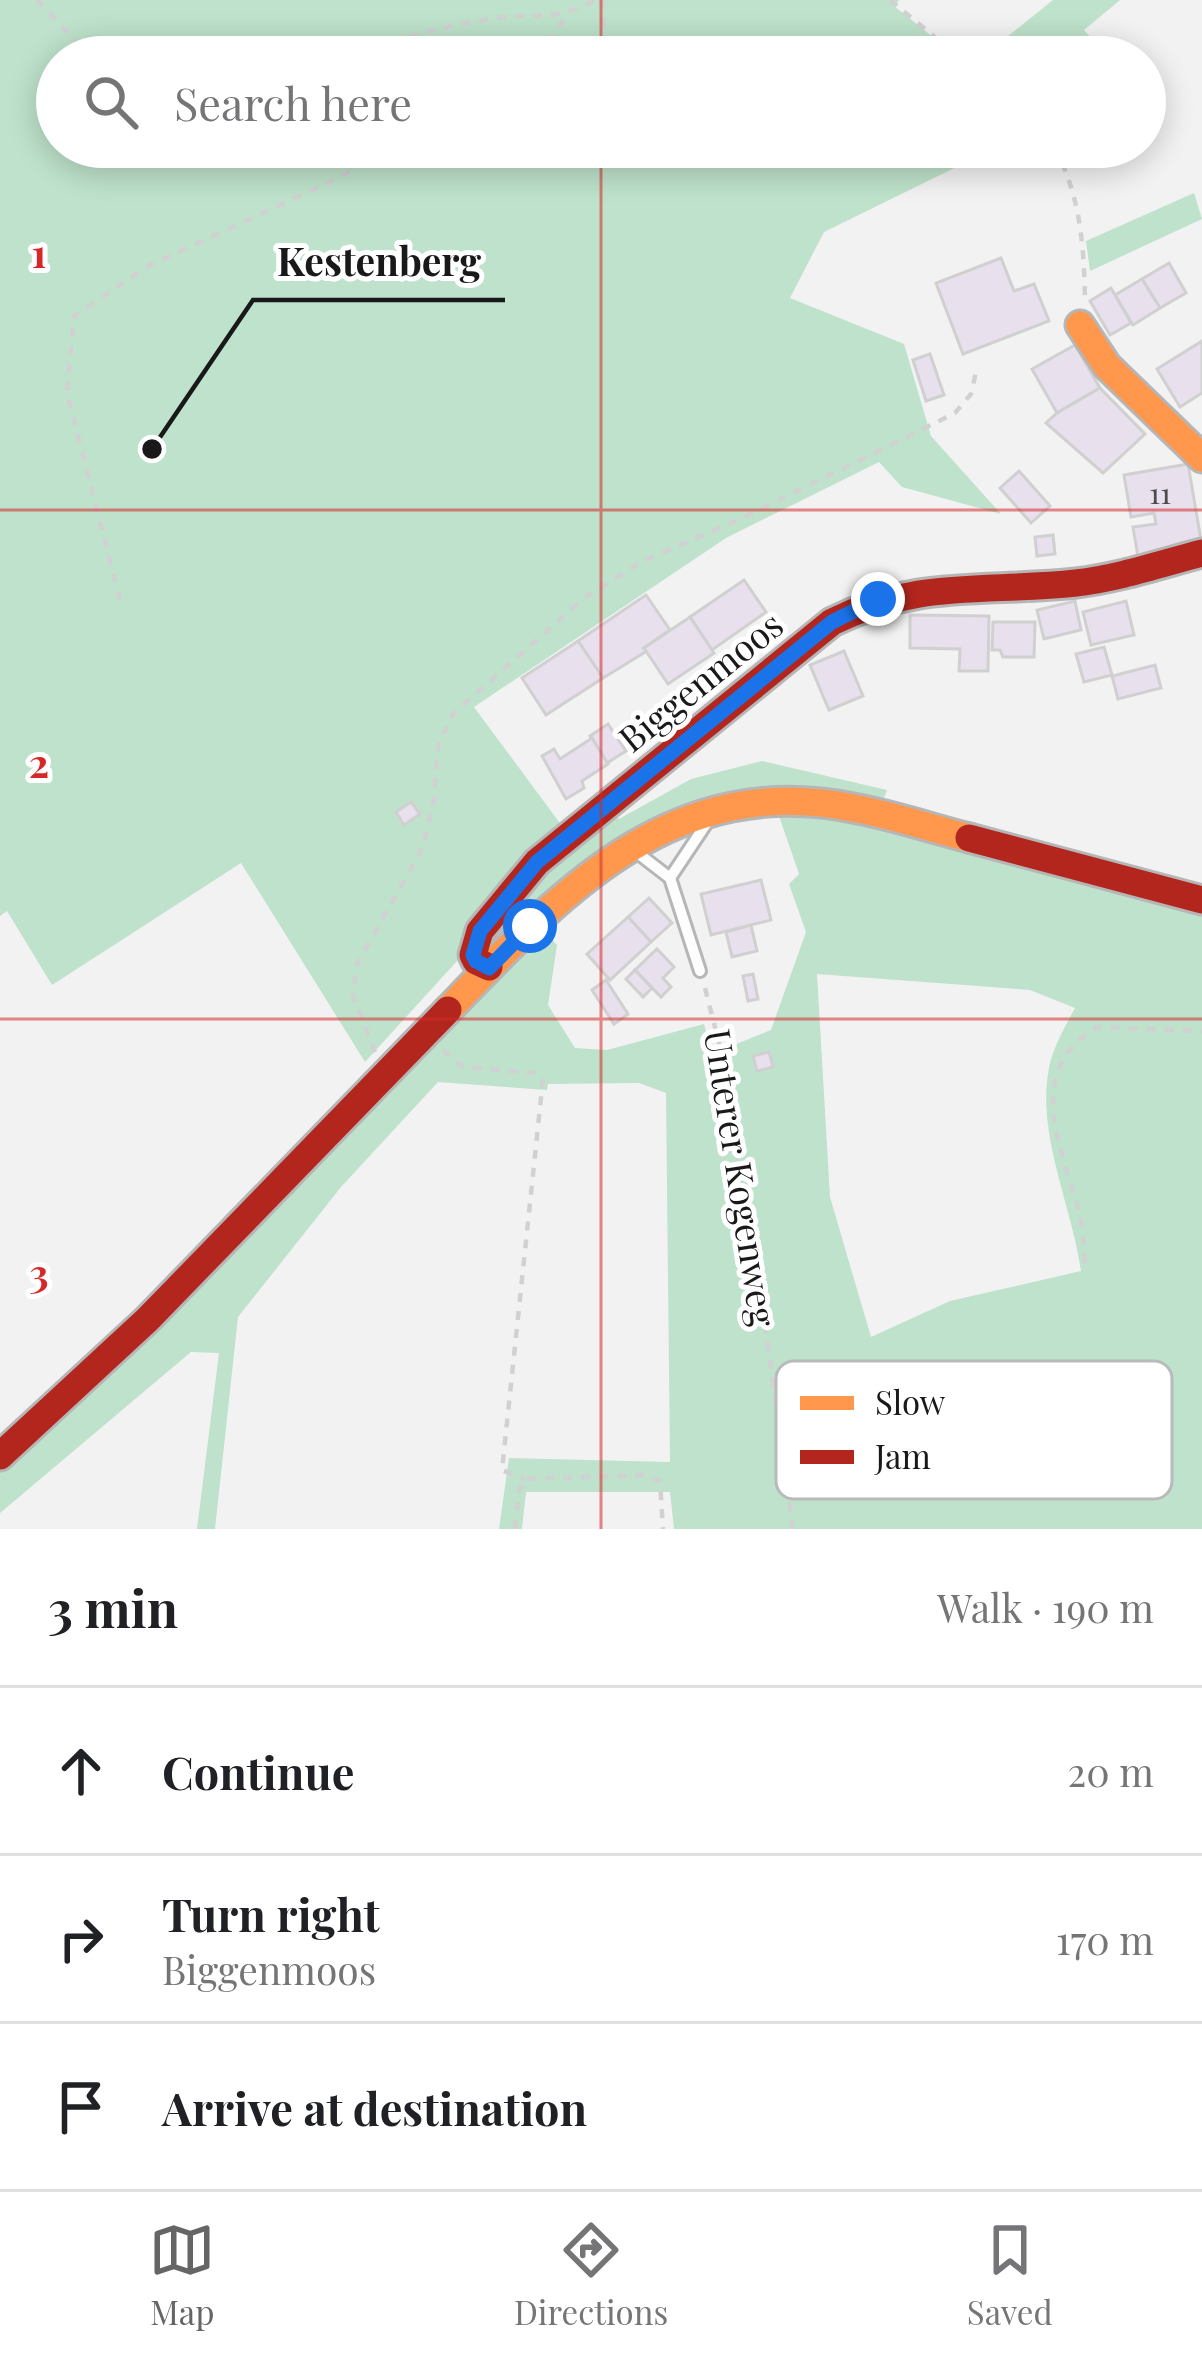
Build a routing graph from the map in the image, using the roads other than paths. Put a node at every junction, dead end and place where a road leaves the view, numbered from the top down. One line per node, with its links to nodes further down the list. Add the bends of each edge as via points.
1 (1080, 325): 2 (main road, via 1107,366)
2 (1202, 458)
3 (1202, 553): 8 (main road, Biggenmoos, via 1071,584 908,590 855,608 537,862 480,931 473,955)
4 (710, 811): 5 (main road); 6 (lane); 7 (main road, via 794,800 851,807)
5 (629, 844): 6 (lane); 8 (main road, via 577,881)
6 (670, 878): 9 (lane)
7 (1202, 900)
8 (489, 968): 10 (main road, via 148,1319)
9 (700, 971)
10 (0, 1456)

